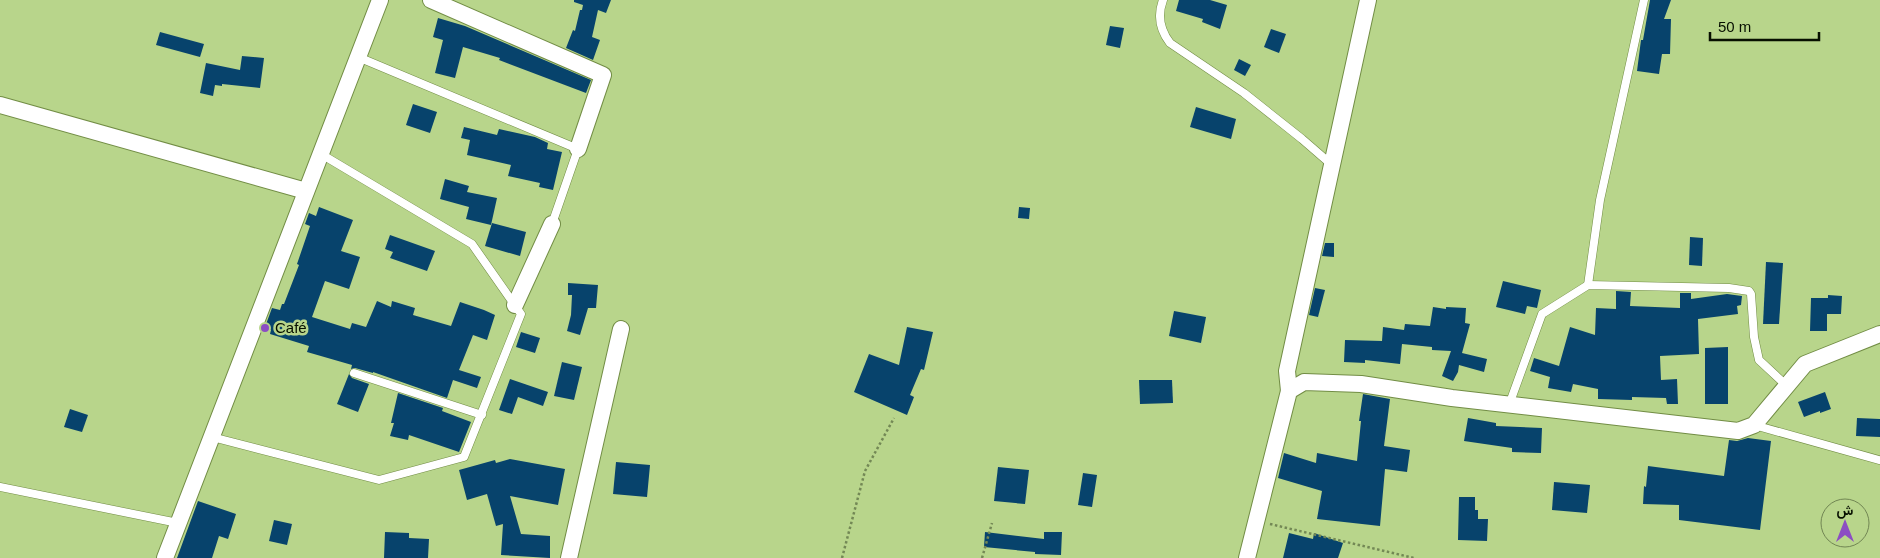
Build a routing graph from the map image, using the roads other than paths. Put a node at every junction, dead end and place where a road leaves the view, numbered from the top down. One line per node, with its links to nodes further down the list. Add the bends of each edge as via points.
1 (380, 0): 6 (street)
2 (432, 0): 8 (street, via 603,75)
3 (1163, 0): 10 (lane, via 1160,25 1170,43 1244,93)
4 (1368, 0): 10 (street)
5 (1644, 0): 13 (lane, via 1600,200)
6 (358, 57): 8 (lane); 9 (street)
7 (0, 105): 11 (street)
8 (578, 148): 12 (lane)
9 (320, 154): 11 (street); 14 (lane, via 472,244)
10 (1332, 165): 19 (street, via 1287,371)
11 (306, 191): 23 (street)
12 (552, 224): 14 (street)
13 (1588, 285): 18 (lane, via 1729,288 1749,292 1759,360); 20 (lane, via 1542,314)
14 (515, 305): 21 (lane, via 521,314)
15 (621, 328): 28 (street)
16 (1880, 334): 18 (street, via 1805,364)
17 (354, 373): 21 (lane)
18 (1787, 386): 22 (street)
19 (1289, 391): 20 (street, via 1304,382 1361,384); 29 (street)
20 (1508, 405): 22 (street, via 1738,430)
21 (482, 414): 23 (lane, via 464,457 379,480)
22 (1754, 425): 24 (lane)
23 (212, 437): 26 (street)
24 (1879, 460)
25 (0, 487): 26 (lane)
26 (178, 523): 27 (street)
27 (165, 558)
28 (570, 558)
29 (1247, 558)

